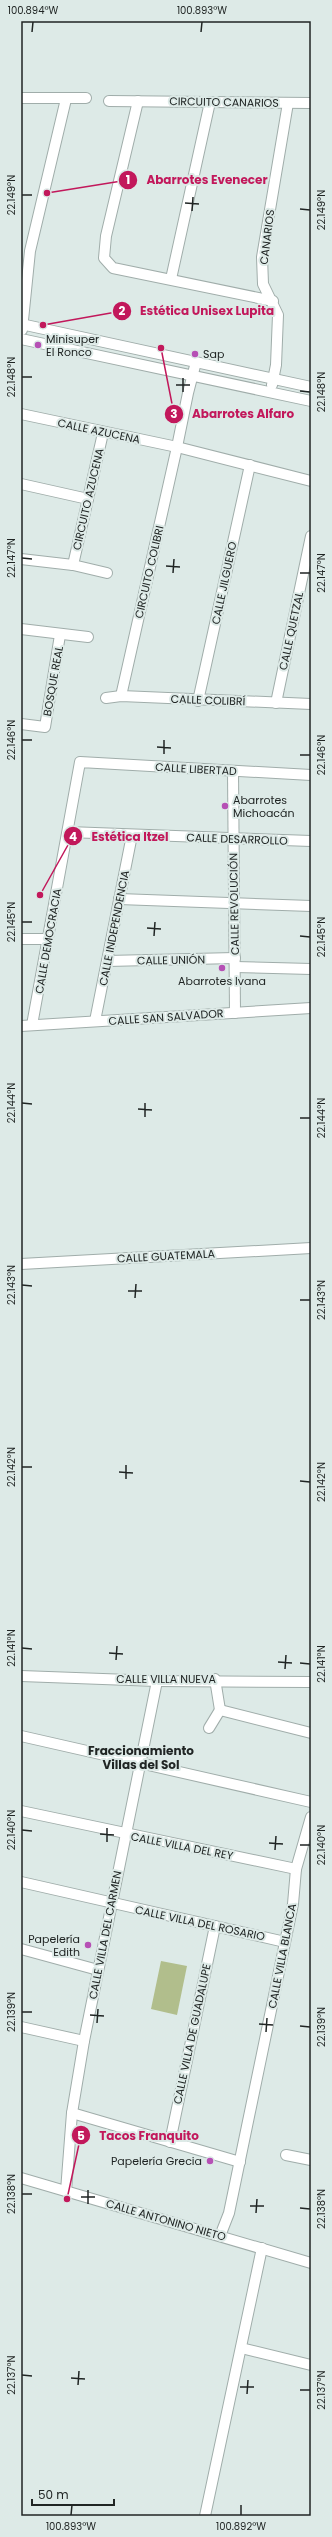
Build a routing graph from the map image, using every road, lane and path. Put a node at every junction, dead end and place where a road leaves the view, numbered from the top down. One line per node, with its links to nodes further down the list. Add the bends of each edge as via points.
1 (21, 98): 3 (street)
2 (86, 98): 3 (street)
3 (66, 99): 9 (street)
4 (109, 101): 5 (street, CIRCUITO CANARIOS)
5 (138, 101): 6 (street, CIRCUITO CANARIOS); 10 (street, via 106,236 104,258 113,268)
6 (210, 102): 7 (street, CIRCUITO CANARIOS); 10 (street)
7 (288, 103): 8 (street, CIRCUITO CANARIOS); 11 (street, CANARIOS, via 262,257 263,284)
8 (311, 103)
9 (26, 250): 12 (street)
10 (170, 279): 11 (street)
11 (273, 301): 17 (street, CANARIOS, via 278,315)
12 (22, 324): 13 (street); 15 (street)
13 (21, 334)
14 (21, 339): 16 (street)
15 (196, 362): 16 (street, CIRCUITO COLIBRI); 17 (street)
16 (192, 376): 19 (street); 23 (street, CIRCUITO COLIBRI)
17 (273, 379): 18 (street); 19 (street, CANARIOS)
18 (311, 387)
19 (270, 393): 20 (street)
20 (311, 402)
21 (21, 414): 22 (street, CALLE AZUCENA)
22 (103, 433): 23 (street, CALLE AZUCENA); 27 (street, CIRCUITO AZUCENA)
23 (178, 447): 24 (street); 35 (street, CIRCUITO COLIBRI)
24 (250, 465): 25 (street); 37 (street, CALLE JILGUERO)
25 (311, 481)
26 (21, 484): 27 (street)
27 (88, 499): 30 (street, CIRCUITO AZUCENA)
28 (311, 536): 38 (street, CALLE QUETZAL)
29 (21, 559): 30 (street, CIRCUITO AZUCENA)
30 (73, 566): 31 (street, CIRCUITO AZUCENA)
31 (107, 573)
32 (21, 629): 33 (street)
33 (60, 635): 34 (street); 40 (street, BOSQUE REAL, via 45,727)
34 (88, 637)
35 (121, 696): 36 (street, CALLE COLIBRÍ); 37 (street, CALLE COLIBRÍ)
36 (106, 698)
37 (198, 701): 38 (street, CALLE COLIBRÍ)
38 (276, 703): 39 (street, CALLE COLIBRÍ)
39 (311, 704)
40 (21, 724)
41 (80, 762): 42 (street, CALLE LIBERTAD); 44 (street, CALLE DEMOCRACIA)
42 (233, 771): 43 (street, CALLE LIBERTAD); 46 (street, CALLE REVOLUCIÓN)
43 (311, 775)
44 (68, 832): 45 (street, CALLE DESARROLLO); 52 (street, CALLE DEMOCRACIA)
45 (132, 835): 46 (street, CALLE DESARROLLO); 48 (street, CALLE INDEPENDENCIA)
46 (234, 839): 47 (street, CALLE DESARROLLO); 49 (street, CALLE REVOLUCIÓN)
47 (311, 841)
48 (119, 899): 49 (street); 53 (street, CALLE INDEPENDENCIA)
49 (234, 904): 50 (street); 54 (street, CALLE REVOLUCIÓN)
50 (311, 906)
51 (21, 939): 52 (street)
52 (48, 939): 59 (street, CALLE DEMOCRACIA)
53 (107, 961): 54 (street, CALLE UNIÓN); 58 (street, CALLE INDEPENDENCIA)
54 (235, 963): 55 (street, CALLE UNIÓN); 57 (street, CALLE REVOLUCIÓN)
55 (311, 969)
56 (311, 1008): 57 (street, CALLE SAN SALVADOR)
57 (235, 1013): 58 (street, CALLE SAN SALVADOR)
58 (95, 1021): 59 (street, CALLE SAN SALVADOR)
59 (32, 1025): 60 (street, CALLE SAN SALVADOR)
60 (21, 1026)
61 (311, 1248): 62 (street, CALLE GUATEMALA)
62 (21, 1264)
63 (21, 1676): 65 (street, CALLE VILLA NUEVA)
64 (215, 1680): 65 (street, CALLE VILLA NUEVA); 66 (street, CALLE VILLA NUEVA); 67 (street)
65 (157, 1681): 71 (street, CALLE VILLA DEL CARMEN)
66 (311, 1682)
67 (220, 1710): 68 (street); 69 (street)
68 (209, 1728)
69 (311, 1733)
70 (21, 1736): 71 (street)
71 (140, 1764): 72 (street); 75 (street, CALLE VILLA DEL CARMEN)
72 (311, 1802)
73 (21, 1811): 75 (street, CALLE VILLA DEL REY)
74 (311, 1817): 76 (street, CALLE VILLA BLANCA)
75 (126, 1834): 76 (street, CALLE VILLA DEL REY); 78 (street, CALLE VILLA DEL CARMEN)
76 (296, 1868): 80 (street, CALLE VILLA BLANCA, via 293,1904)
77 (21, 1882): 78 (street, CALLE VILLA DEL ROSARIO)
78 (112, 1903): 79 (street, CALLE VILLA DEL ROSARIO); 82 (street, CALLE VILLA DEL CARMEN)
79 (215, 1926): 80 (street, CALLE VILLA DEL ROSARIO); 86 (street, CALLE VILLA DE GUADALUPE)
80 (285, 1942): 89 (street, CALLE VILLA BLANCA)
81 (21, 1950): 82 (street)
82 (98, 1970): 84 (street, CALLE VILLA DEL CARMEN)
83 (21, 2027): 84 (street)
84 (84, 2040): 85 (street, CALLE VILLA DEL CARMEN)
85 (72, 2113): 86 (street); 91 (street, CALLE VILLA DEL CARMEN)
86 (170, 2142): 89 (street)
87 (286, 2154): 88 (street)
88 (311, 2160)
89 (240, 2162): 92 (street, CALLE VILLA BLANCA, via 229,2213)
90 (21, 2178): 91 (street, CALLE ANTONINO NIETO)
91 (66, 2191): 92 (street, CALLE ANTONINO NIETO)
92 (220, 2236): 93 (street, CALLE ANTONINO NIETO)
93 (262, 2248): 94 (street, CALLE ANTONINO NIETO); 95 (street)
94 (311, 2262)
95 (241, 2348): 96 (street); 97 (street)
96 (311, 2365)
97 (205, 2516)

